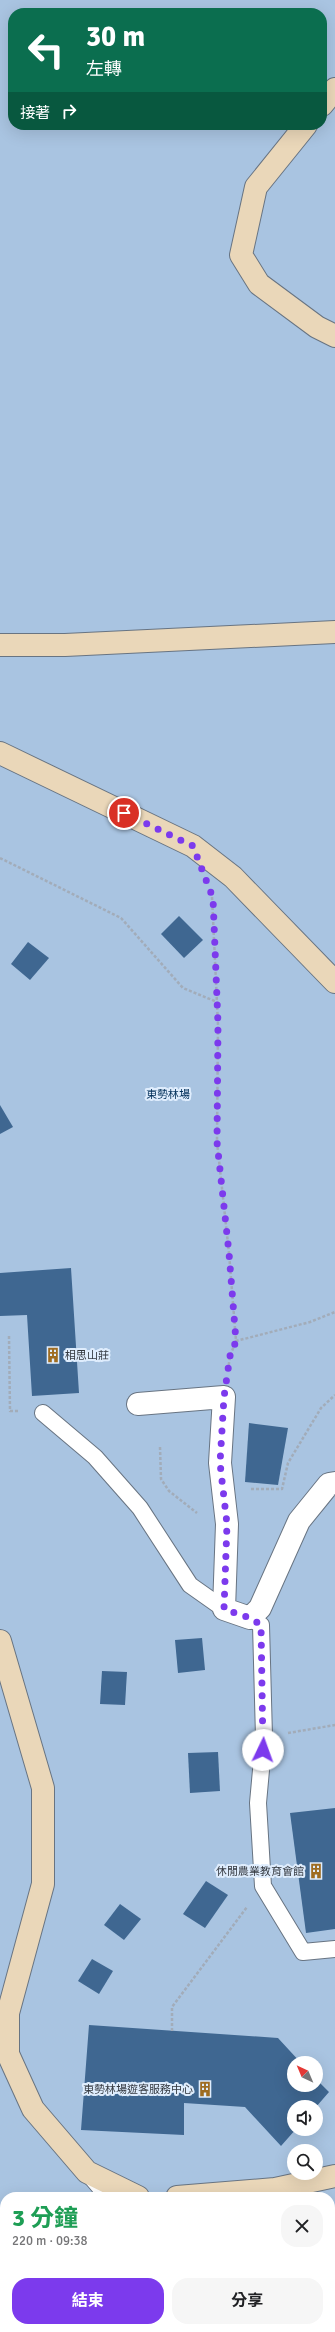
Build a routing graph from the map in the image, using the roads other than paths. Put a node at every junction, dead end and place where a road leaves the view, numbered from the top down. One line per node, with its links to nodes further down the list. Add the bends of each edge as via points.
1 (335, 89): 2 (street)
2 (327, 99)
3 (302, 130): 4 (street, via 256,186 241,255 259,284 317,327)
4 (335, 336)
5 (335, 632): 6 (street, via 65,645)
6 (0, 644)
7 (0, 754): 8 (street, via 193,846 233,877)
8 (335, 982)
9 (138, 1404): 12 (street, via 224,1397 220,1463 227,1524)
10 (44, 1413): 12 (lane, via 95,1457 140,1508 190,1584)
11 (335, 1483): 13 (street, via 329,1484 299,1520 260,1608)
12 (224, 1609): 13 (street)
13 (250, 1618): 15 (lane, via 261,1625 264,1737 258,1803 263,1886 303,1952)
14 (0, 1641): 16 (street, via 43,1788 44,1884 8,2012 8,2054 33,2109)
15 (335, 1949)
16 (87, 2172): 18 (lane); 19 (street)
17 (335, 2176): 20 (street)
18 (104, 2192)
19 (128, 2192)
20 (279, 2192)

